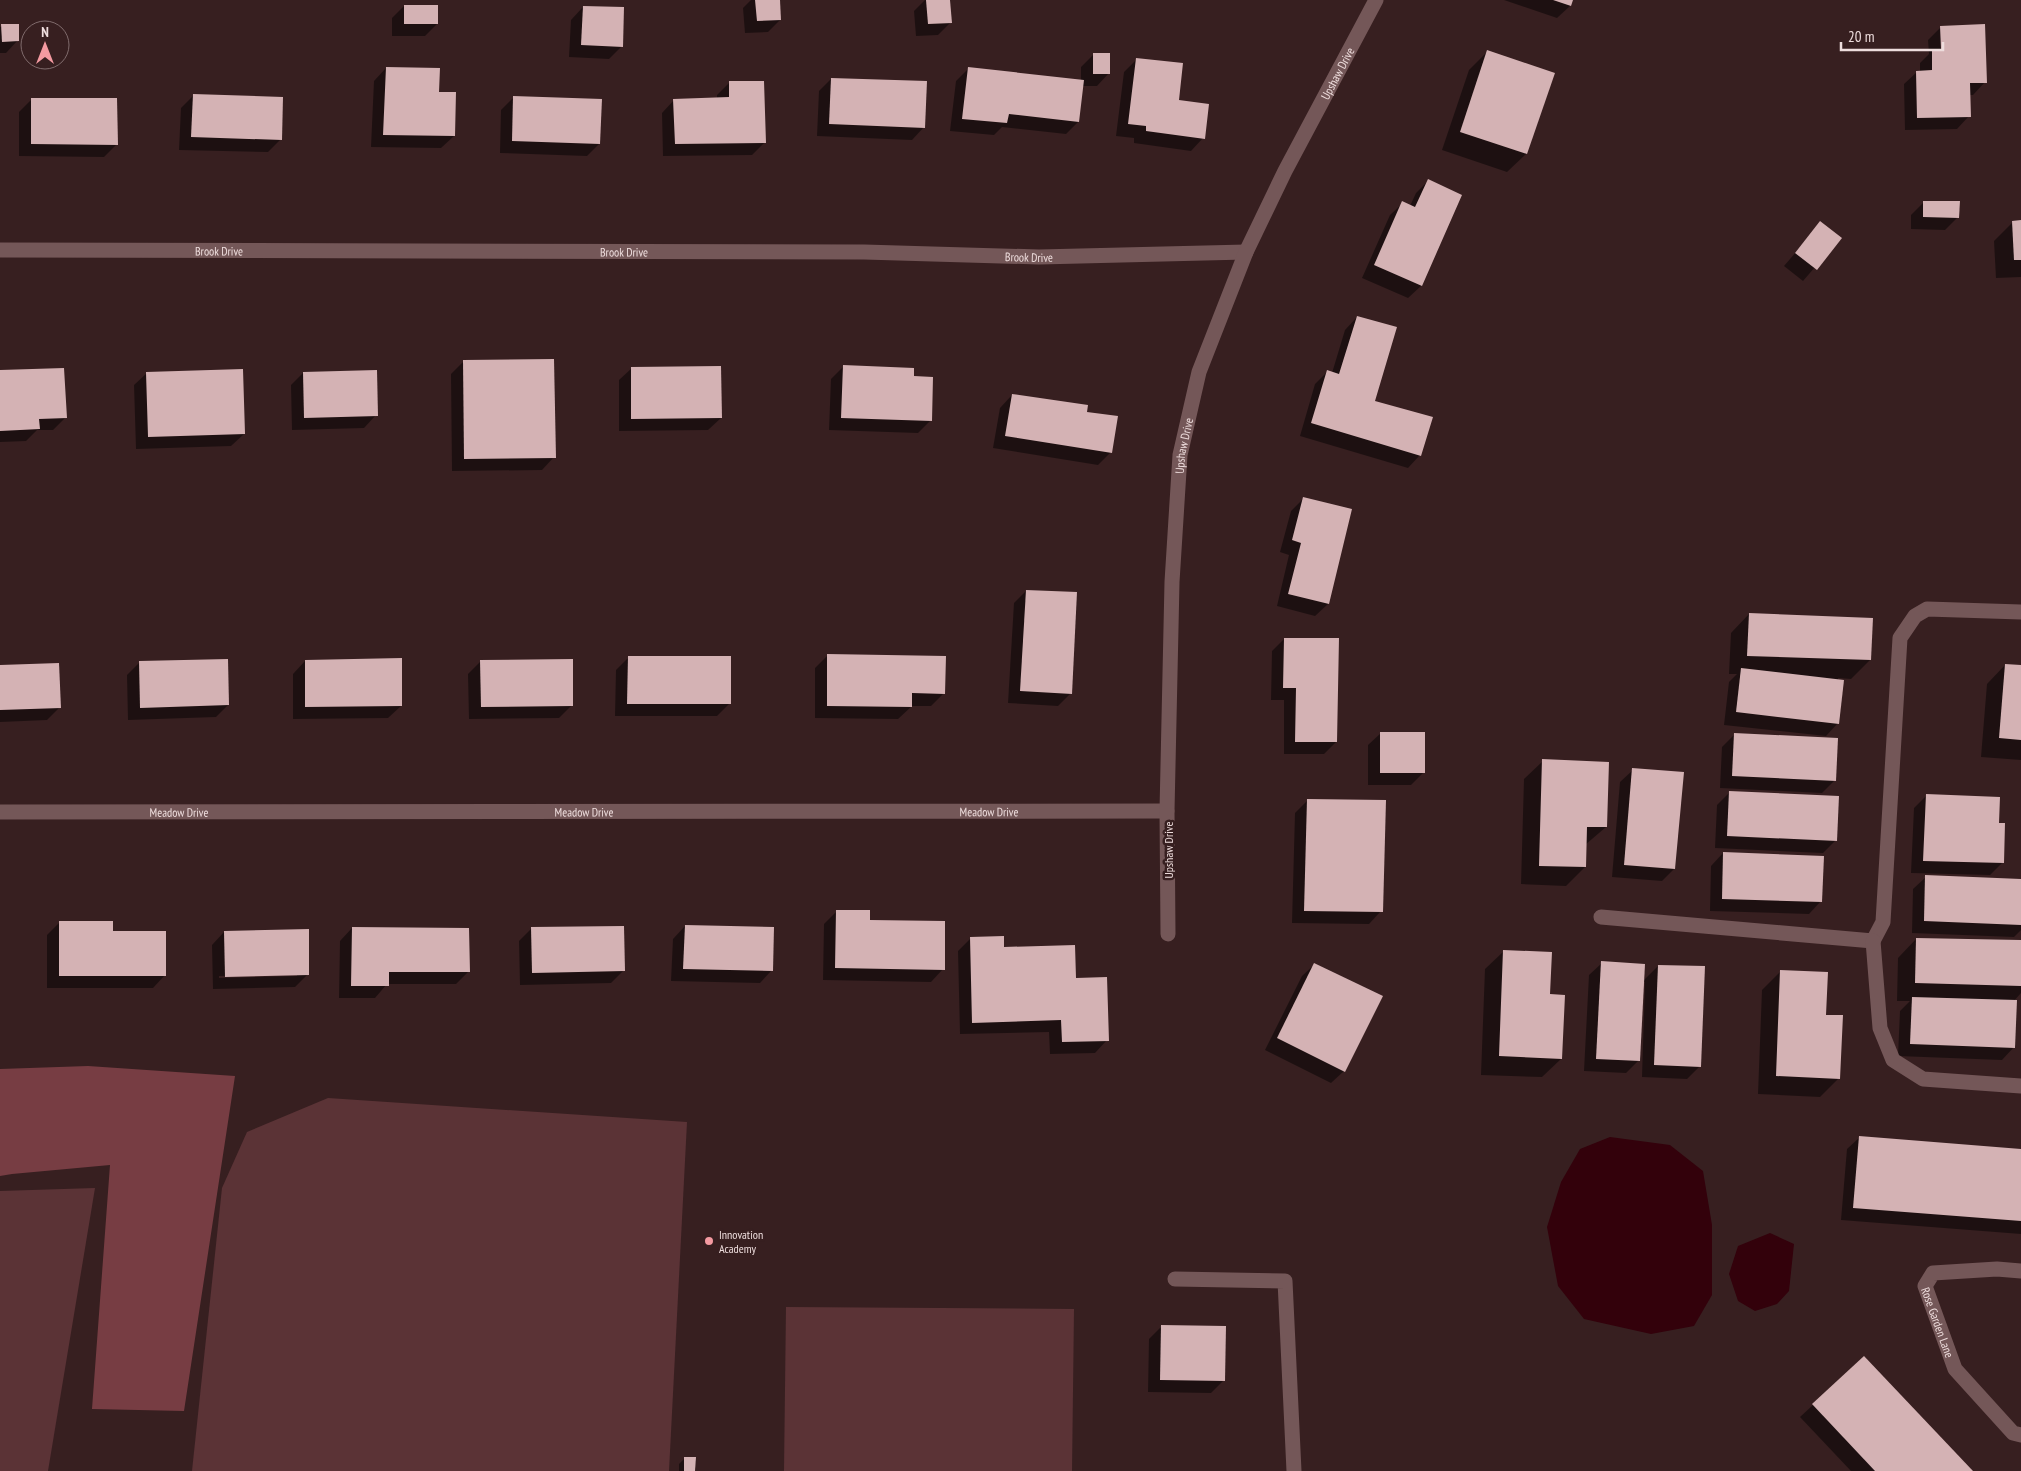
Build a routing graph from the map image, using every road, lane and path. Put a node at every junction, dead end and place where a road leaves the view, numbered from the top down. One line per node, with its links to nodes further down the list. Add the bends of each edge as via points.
1 (1376, 0): 3 (street, Upshaw Drive)
2 (0, 250): 3 (street, Brook Drive, via 864,252 1039,257)
3 (1246, 252): 5 (street, Upshaw Drive, via 1199,372 1180,455 1172,582)
4 (2021, 612): 9 (street, via 1927,609 1915,616 1900,638 1883,922)
5 (1167, 811): 6 (street, Meadow Drive); 8 (street, Upshaw Drive)
6 (0, 812)
7 (1602, 917): 9 (street)
8 (1168, 934)
9 (1873, 941): 10 (street, via 1880,1028 1893,1060 1923,1078)
10 (2021, 1086)
11 (2021, 1271): 13 (street, Rose Garden Lane, via 1996,1269 1933,1273 1925,1286 1955,1369 2014,1433)
12 (1175, 1279): 14 (street, via 1285,1281)
13 (2021, 1435)
14 (1294, 1471)

